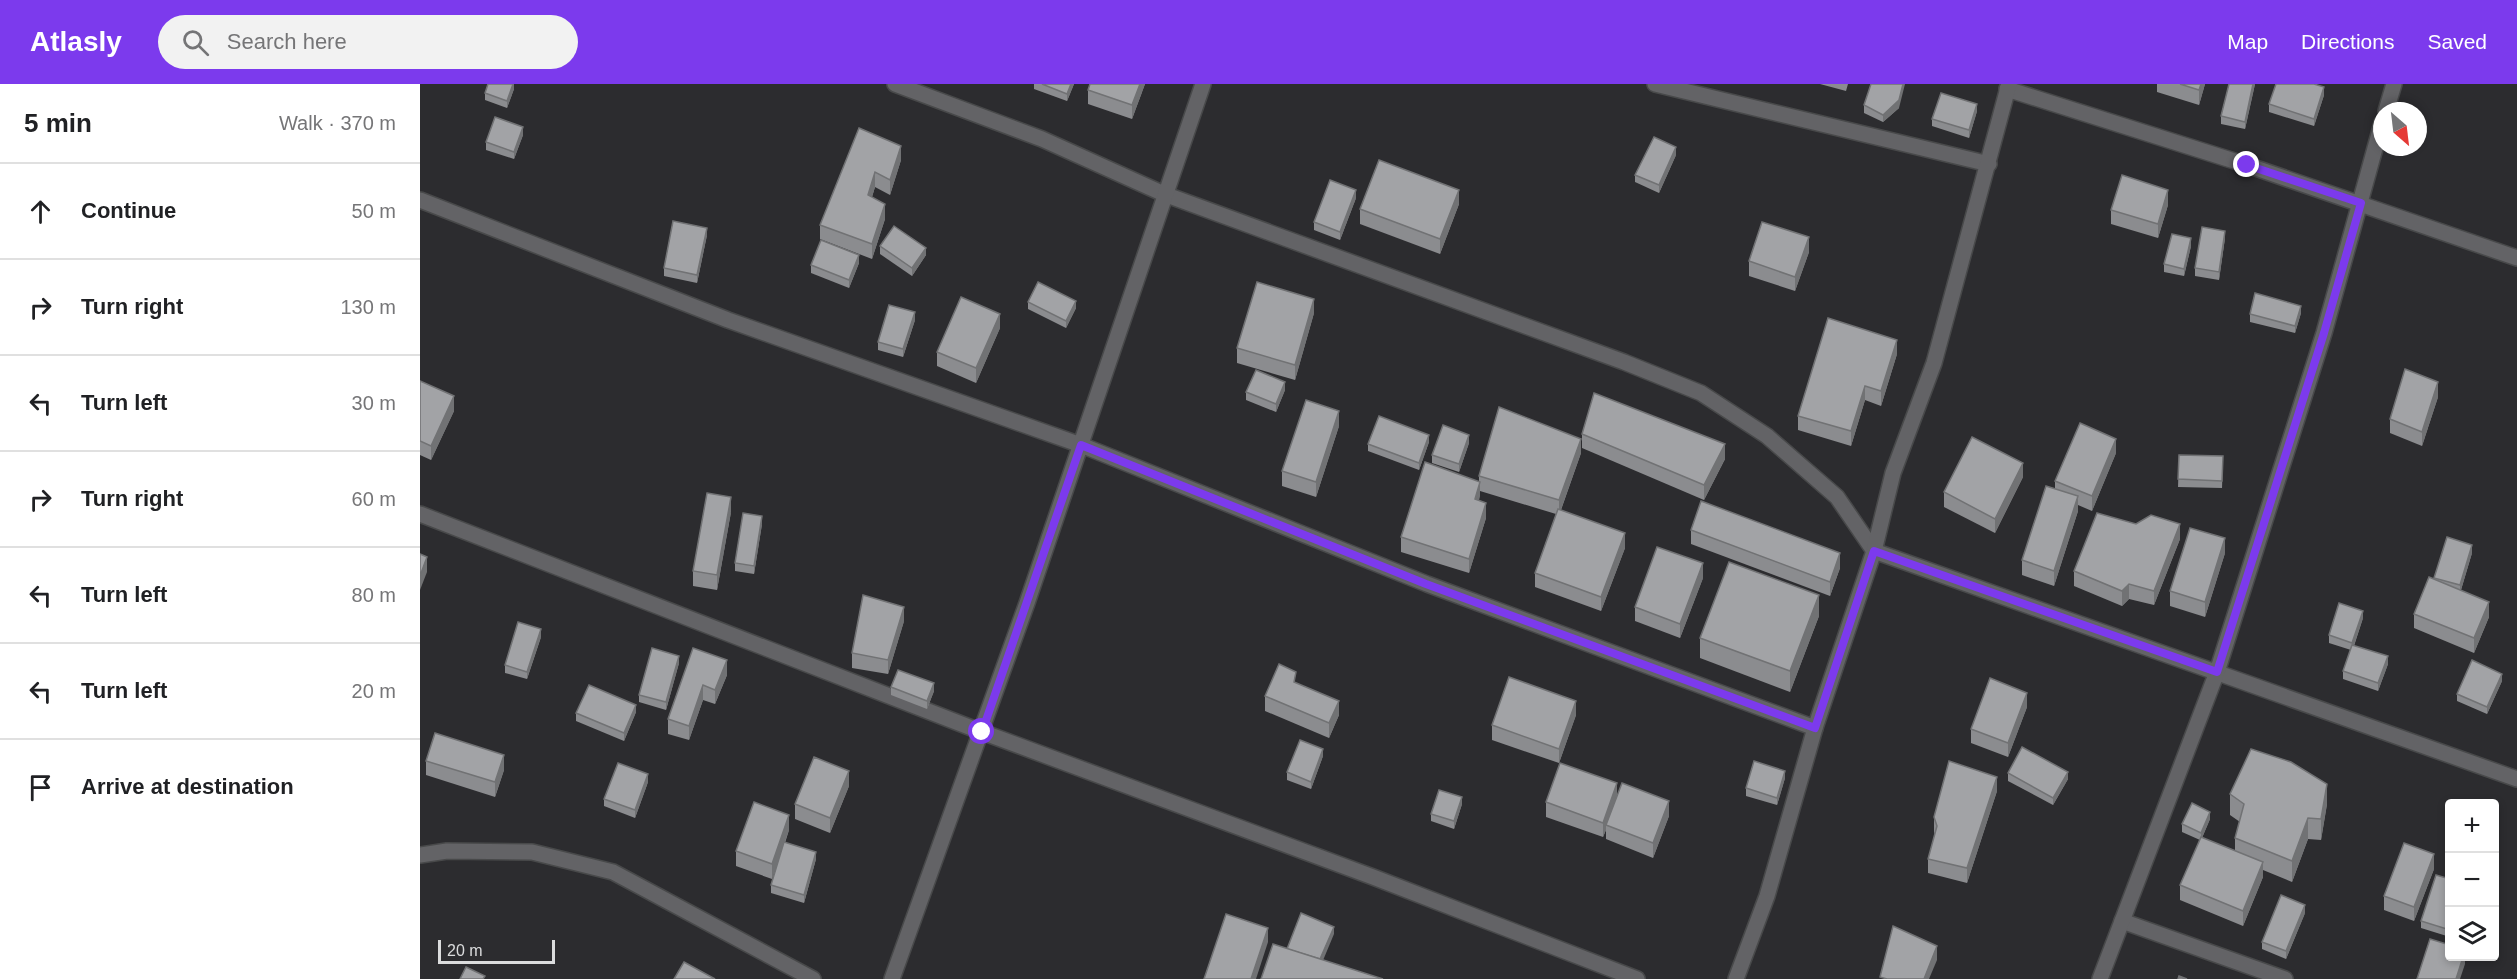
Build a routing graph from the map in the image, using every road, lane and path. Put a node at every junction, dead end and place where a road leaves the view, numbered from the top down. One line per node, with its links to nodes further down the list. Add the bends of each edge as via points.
1 (895, 84): 9 (street, via 1042,139)
2 (1203, 84): 9 (street)
3 (1655, 84): 8 (street)
4 (2394, 84): 6 (street)
5 (2008, 87): 8 (street); 11 (street)
6 (2389, 102)
7 (2373, 156): 11 (street)
8 (1989, 164): 15 (street, via 1934,363 1893,472)
9 (1164, 194): 13 (street); 15 (street, via 1701,393 1767,436 1837,497)
10 (420, 200): 13 (street, via 728,320)
11 (2361, 203): 12 (street); 16 (street)
12 (2517, 258)
13 (1081, 445): 17 (street, via 1426,584); 18 (street)
14 (420, 514): 18 (street)
15 (1874, 551): 16 (street); 17 (street)
16 (2217, 672): 19 (street); 21 (street)
17 (1815, 728): 25 (street, via 1767,896)
18 (982, 732): 23 (street); 24 (street)
19 (2517, 779)
20 (420, 855): 22 (street, via 447,851 532,852 613,872)
21 (2122, 921): 26 (street); 27 (street)
22 (813, 979)
23 (892, 979)
24 (1637, 979)
25 (1736, 979)
26 (2100, 979)
27 (2284, 979)

